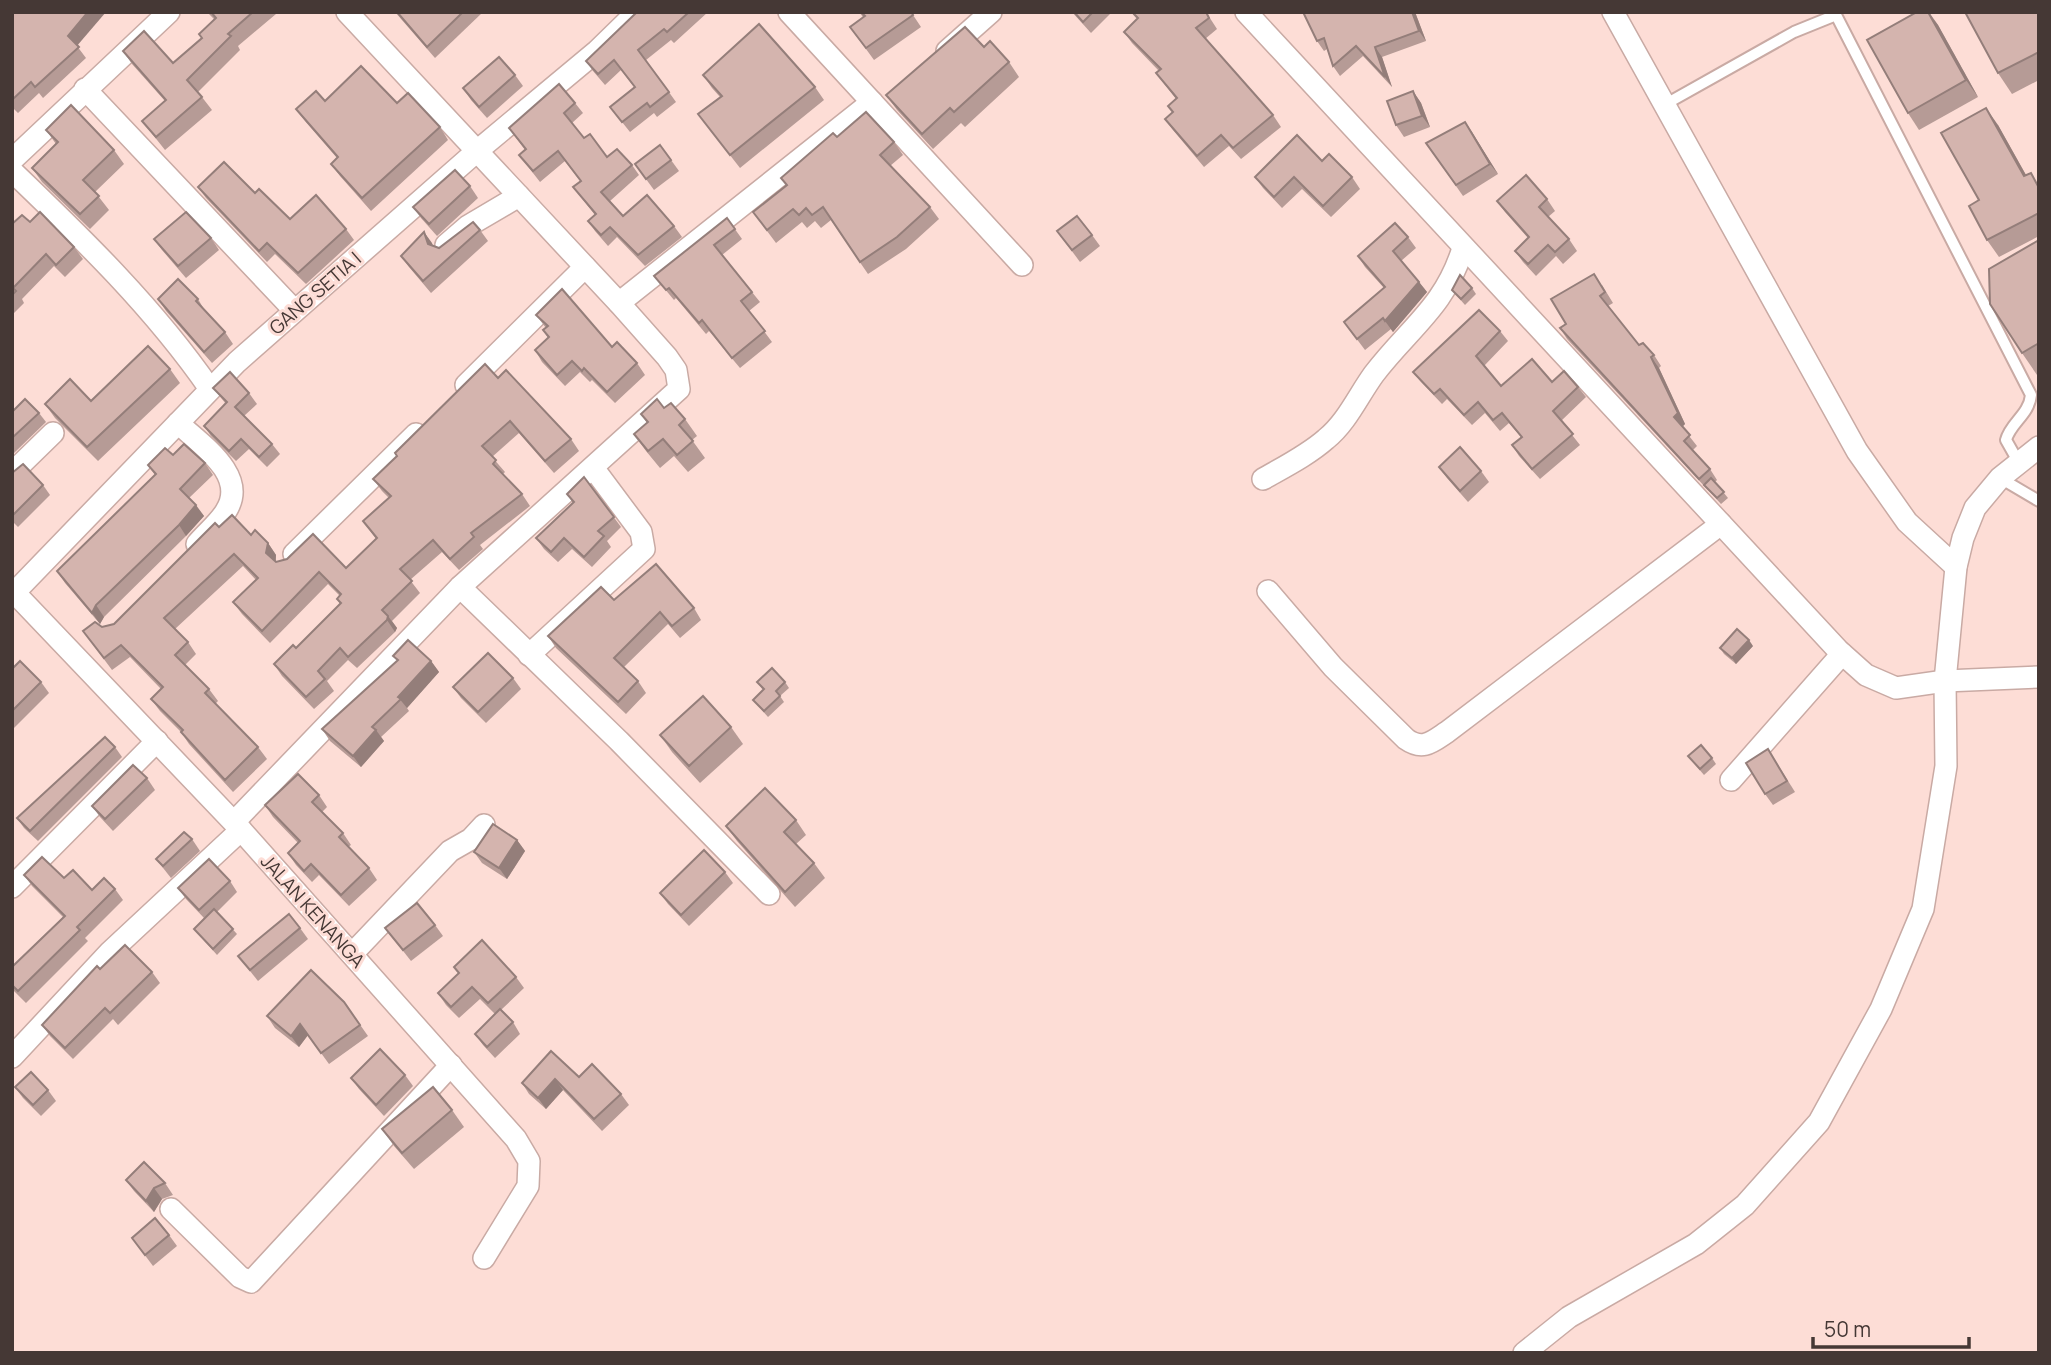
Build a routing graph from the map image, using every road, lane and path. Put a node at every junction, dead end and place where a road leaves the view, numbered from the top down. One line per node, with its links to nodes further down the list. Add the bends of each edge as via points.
1 (169, 12): 10 (street)
2 (347, 12): 14 (street)
3 (637, 12): 14 (street, GANG SETIA I)
4 (789, 12): 12 (street)
5 (991, 12): 9 (street)
6 (1246, 12): 19 (street)
7 (1613, 12): 13 (street)
8 (1837, 13): 13 (lane); 23 (lane)
9 (929, 67)
10 (85, 89): 15 (street); 25 (street)
11 (898, 92): 12 (street)
12 (875, 105): 20 (street); 24 (street)
13 (1664, 105): 41 (street, via 1857,451 1907,522)
14 (477, 151): 17 (street); 25 (street, GANG SETIA I)
15 (12, 160)
16 (12, 172): 26 (street, via 100,255)
17 (519, 196): 18 (street); 21 (street)
18 (444, 246)
19 (1463, 248): 36 (street, via 1454,276 1436,306 1380,367 1338,428); 38 (street)
20 (1022, 265)
21 (586, 267): 24 (street); 27 (street)
22 (1989, 282): 23 (lane)
23 (1977, 288): 32 (lane, via 2031,395 2025,414 2006,440)
24 (619, 303): 33 (street, via 667,357 676,370 679,389)
25 (294, 310): 26 (street, GANG SETIA I)
26 (210, 390): 28 (street, GANG SETIA I)
27 (446, 404)
28 (178, 423): 39 (street, via 226,470 233,485 227,510); 44 (street, GANG SETIA I)
29 (426, 424): 40 (street)
30 (53, 433): 34 (street)
31 (2039, 447): 32 (street)
32 (2019, 463): 35 (street)
33 (594, 469): 42 (street); 45 (street, via 640,532 644,549)
34 (12, 473)
35 (2000, 478): 37 (lane); 41 (street, via 1975,508)
36 (1262, 479)
37 (2039, 501)
38 (1721, 524): 43 (street, via 1423,746 1406,739 1333,667); 46 (street)
39 (186, 554)
40 (288, 561)
41 (1956, 567): 48 (street)
42 (460, 587): 45 (street); 52 (street)
43 (1268, 591)
44 (13, 592): 49 (street, JALAN KENANGA)
45 (529, 654): 54 (street)
46 (1842, 654): 48 (street, via 1866,675 1896,688); 50 (street)
47 (2039, 677): 48 (street)
48 (1945, 681): 60 (street, via 1946,766 1923,909 1881,1009 1819,1122 1745,1205 1696,1244 1569,1317)
49 (157, 741): 52 (street, JALAN KENANGA); 53 (street)
50 (1731, 780)
51 (484, 825): 55 (street, via 450,851)
52 (238, 826): 55 (street, JALAN KENANGA); 56 (street, via 110,952)
53 (12, 887)
54 (769, 894)
55 (352, 954): 57 (street, JALAN KENANGA)
56 (12, 1058)
57 (451, 1065): 58 (street, via 251,1282 240,1277); 59 (street, JALAN KENANGA, via 516,1139 529,1161 527,1186)
58 (171, 1209)
59 (484, 1258)
60 (1524, 1353)

